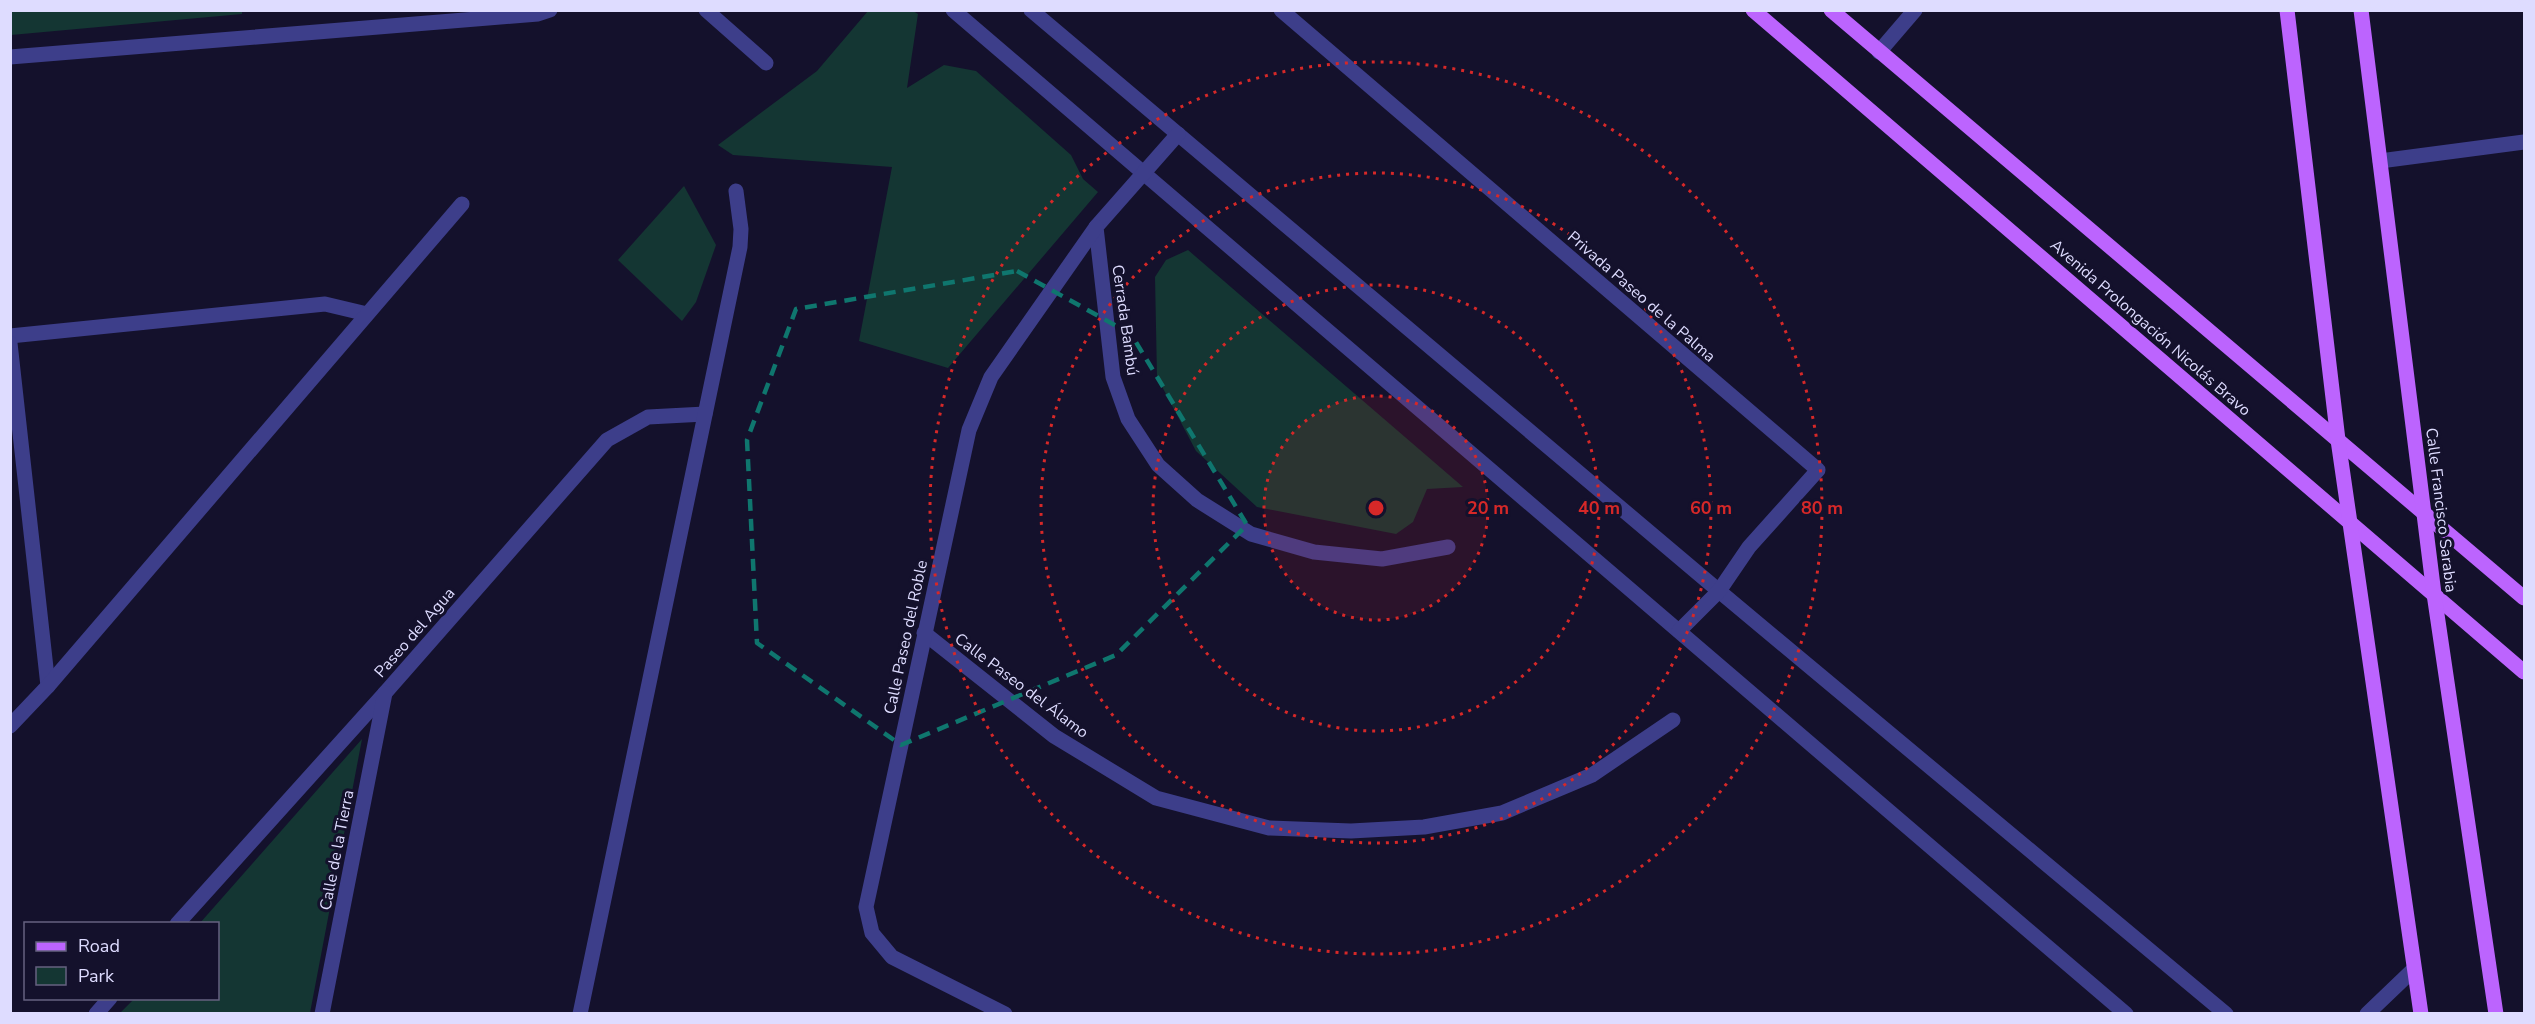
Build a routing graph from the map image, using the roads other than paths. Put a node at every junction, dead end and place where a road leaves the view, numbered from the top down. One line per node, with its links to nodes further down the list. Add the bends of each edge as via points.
1 (550, 10): 12 (street)
2 (706, 10): 13 (street)
3 (953, 10): 17 (street)
4 (1031, 10): 14 (street)
5 (1281, 10): 29 (street, Privada Paseo de la Palma, via 1818,470 1749,547)
6 (1753, 10): 27 (main road, Avenida Prolongación Nicolás Bravo)
7 (1831, 10): 11 (main road, Avenida Prolongación Nicolás Bravo)
8 (1915, 10): 11 (street)
9 (2287, 10): 25 (main road)
10 (2361, 10): 16 (main road, Calle Francisco Sarabia)
11 (1879, 52): 25 (main road, Avenida Prolongación Nicolás Bravo)
12 (10, 57)
13 (766, 63)
14 (1178, 134): 17 (street); 29 (street)
15 (2524, 142): 16 (street)
16 (2380, 161): 26 (main road, Calle Francisco Sarabia)
17 (1143, 173): 20 (street); 32 (street)
18 (736, 191): 24 (street, via 740,247)
19 (462, 204): 21 (street)
20 (1096, 227): 28 (street, Cerrada Bambú, via 1113,377 1128,419 1158,465 1197,500 1251,534 1314,552 1382,559); 33 (street, Calle Paseo del Roble, via 991,377 969,430)
21 (367, 314): 22 (street, via 325,304); 35 (street)
22 (10, 336)
23 (10, 343): 35 (street)
24 (705, 414): 36 (street, Paseo del Agua, via 648,417 607,440); 44 (street)
25 (2338, 440): 26 (main road, Avenida Prolongación Nicolás Bravo); 27 (main road)
26 (2424, 514): 30 (main road, Calle Francisco Sarabia); 31 (main road, Avenida Prolongación Nicolás Bravo)
27 (2350, 522): 30 (main road, Avenida Prolongación Nicolás Bravo); 40 (main road)
28 (1449, 547)
29 (1719, 591): 32 (street, Privada Paseo de la Palma); 47 (street)
30 (2434, 594): 34 (main road, Avenida Prolongación Nicolás Bravo); 50 (main road, Calle Francisco Sarabia)
31 (2524, 598)
32 (1679, 631): 46 (street)
33 (924, 633): 37 (street, Calle Paseo del Álamo, via 1054,736 1156,798 1269,828 1351,831 1424,827 1502,813 1592,775); 45 (street, Calle Paseo del Roble, via 866,907 872,933 892,957)
34 (2524, 672)
35 (48, 686): 38 (street)
36 (385, 693): 39 (street, Paseo del Agua); 43 (street, Calle de la Tierra)
37 (1673, 720)
38 (10, 726)
39 (179, 922)
40 (2414, 969): 48 (street); 49 (main road)
41 (109, 1000): 42 (street)
42 (96, 1014)
43 (322, 1014)
44 (579, 1014)
45 (1005, 1014)
46 (2126, 1014)
47 (2226, 1014)
48 (2367, 1014)
49 (2421, 1014)
50 (2496, 1014)

